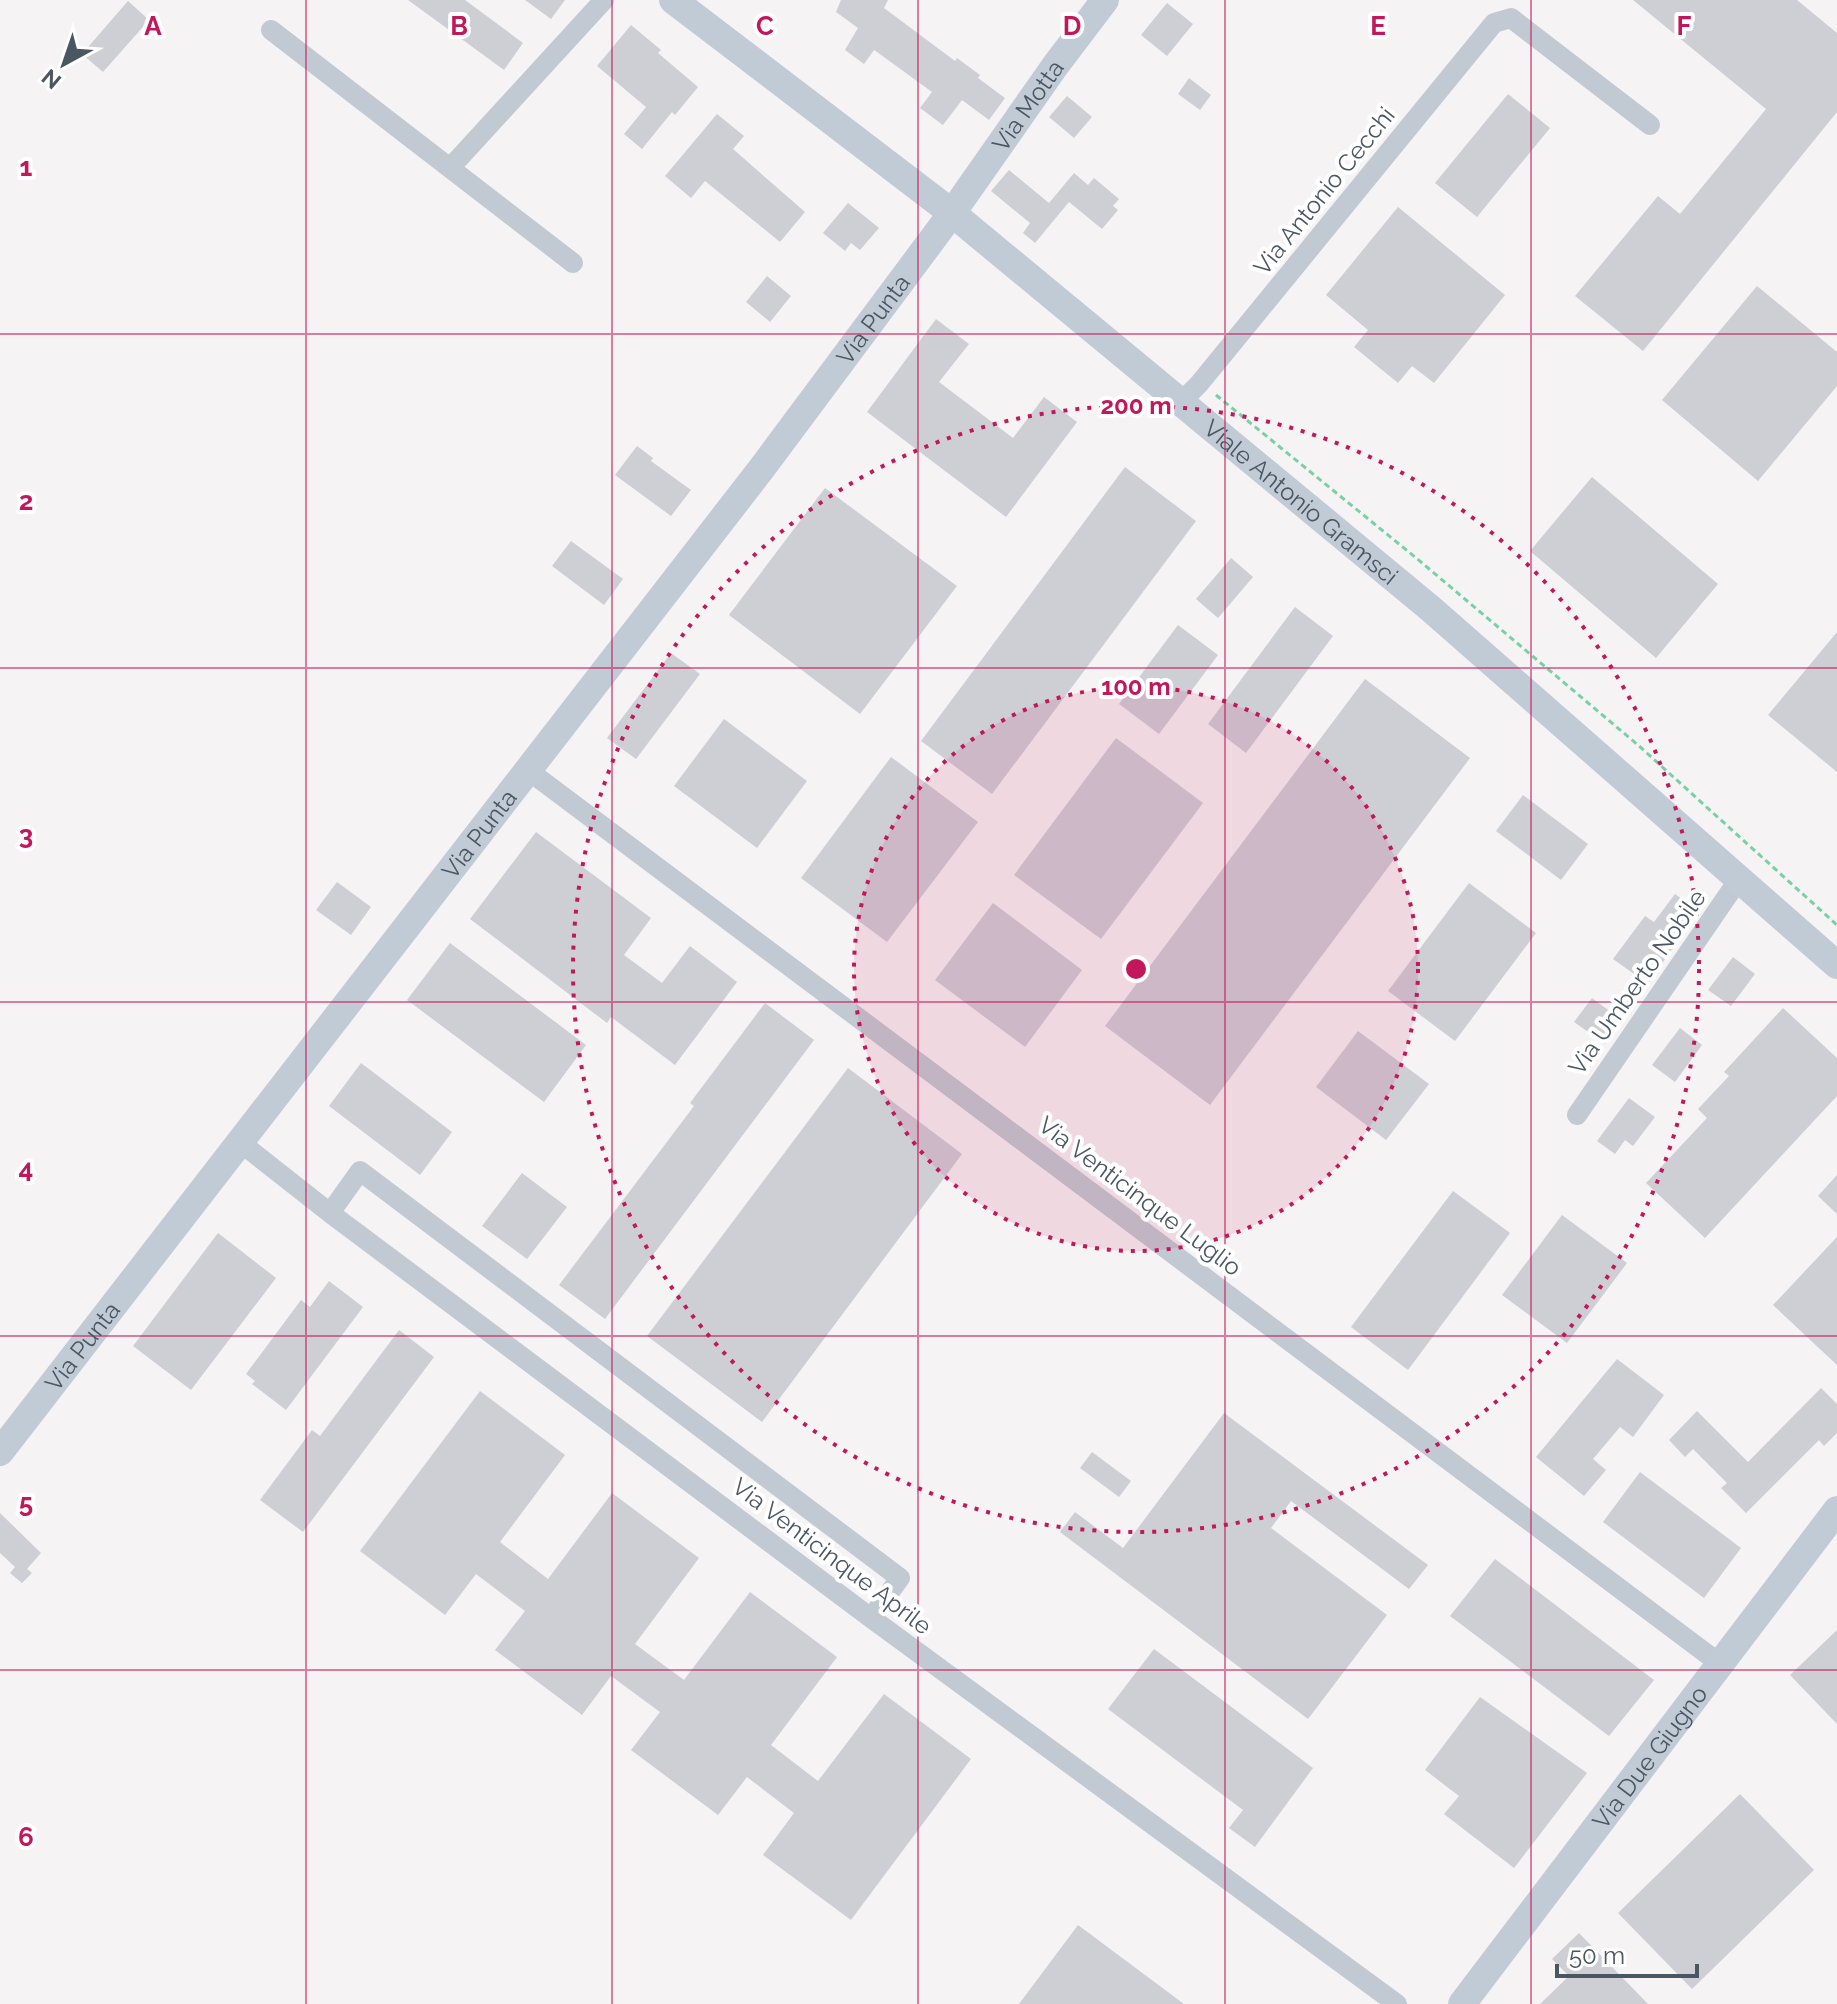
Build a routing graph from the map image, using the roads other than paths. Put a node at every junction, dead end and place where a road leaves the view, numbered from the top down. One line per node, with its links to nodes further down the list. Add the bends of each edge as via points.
1 (604, 0): 6 (street)
2 (673, 0): 7 (street, Viale Antonio Gramsci)
3 (1105, 0): 7 (street, Via Motta)
4 (271, 30): 6 (street)
5 (1650, 125): 9 (street, Via Antonio Cecchi, via 1511,18 1494,23)
6 (450, 168): 8 (street)
7 (952, 213): 9 (street, Viale Antonio Gramsci); 10 (street, Via Punta)
8 (573, 263)
9 (1181, 402): 11 (street, Viale Antonio Gramsci, via 1431,609)
10 (529, 771): 14 (street, Via Punta); 19 (street, Via Venticinque Luglio)
11 (1739, 879): 12 (street, Viale Antonio Gramsci); 13 (street, Via Umberto Nobile)
12 (1837, 965)
13 (1577, 1115)
14 (241, 1143): 15 (street, Via Venticinque Aprile); 16 (street, Via Punta)
15 (330, 1213): 18 (street, Via Venticinque Aprile); 18 (street, via 360,1171 900,1578)
16 (0, 1452)
17 (1837, 1510): 19 (street, Via Due Giugno)
18 (871, 1618): 20 (street, Via Venticinque Aprile)
19 (1719, 1663): 21 (street, Via Due Giugno)
20 (1397, 2004)
21 (1462, 2004)

